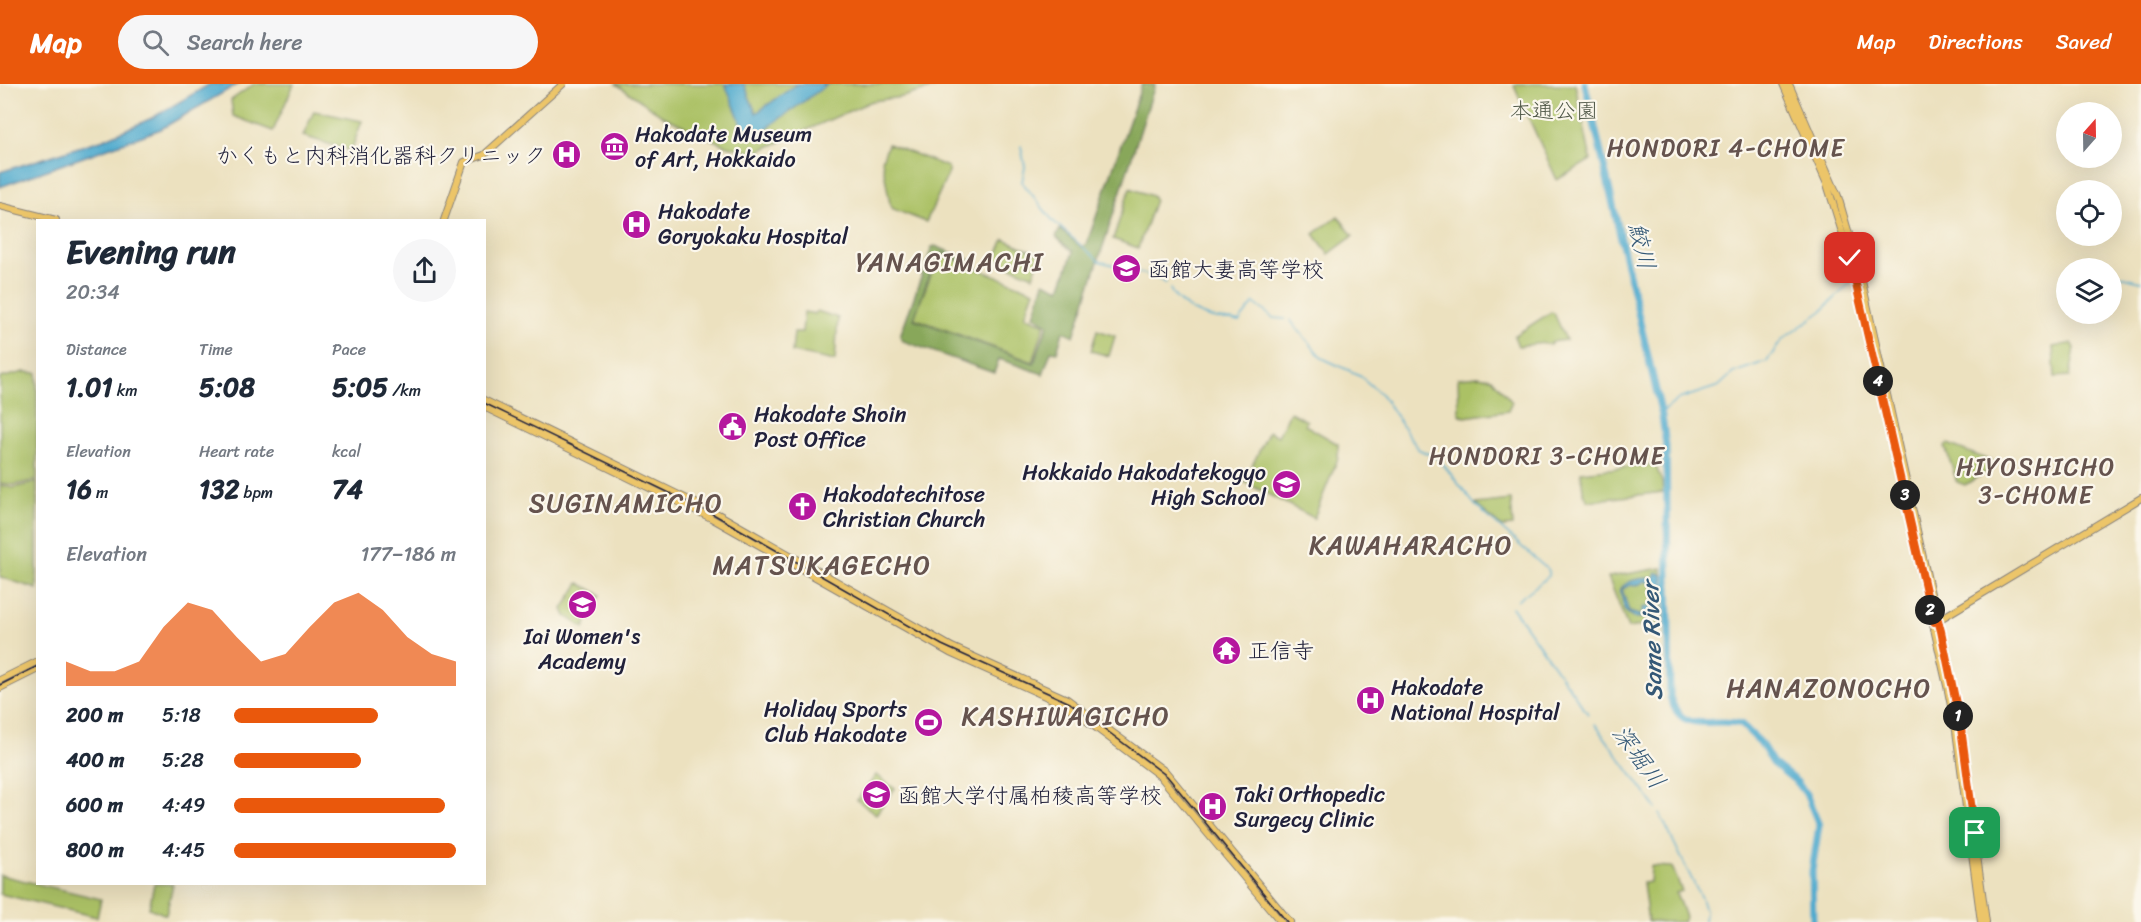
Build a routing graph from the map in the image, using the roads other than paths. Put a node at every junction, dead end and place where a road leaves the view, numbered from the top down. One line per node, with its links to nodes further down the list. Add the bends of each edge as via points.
1 (563, 84): 6 (main road, via 484,155 464,162)
2 (1783, 84): 10 (main road, via 1827,184 1845,239)
3 (1789, 84): 10 (main road, via 1838,196 1854,247)
4 (0, 206): 5 (main road)
5 (52, 219)
6 (444, 219)
7 (486, 401): 16 (main road, via 718,514 952,647 1067,699 1166,772)
8 (486, 408): 15 (main road, via 711,518 950,653 1067,706 1160,776)
9 (2141, 498): 10 (main road)
10 (1936, 621): 17 (main road, via 1956,731); 18 (main road, via 1961,728)
11 (36, 663): 13 (main road)
12 (36, 670): 14 (main road)
13 (0, 680)
14 (0, 688)
15 (1281, 922)
16 (1290, 922)
17 (1981, 922)
18 (1986, 922)

